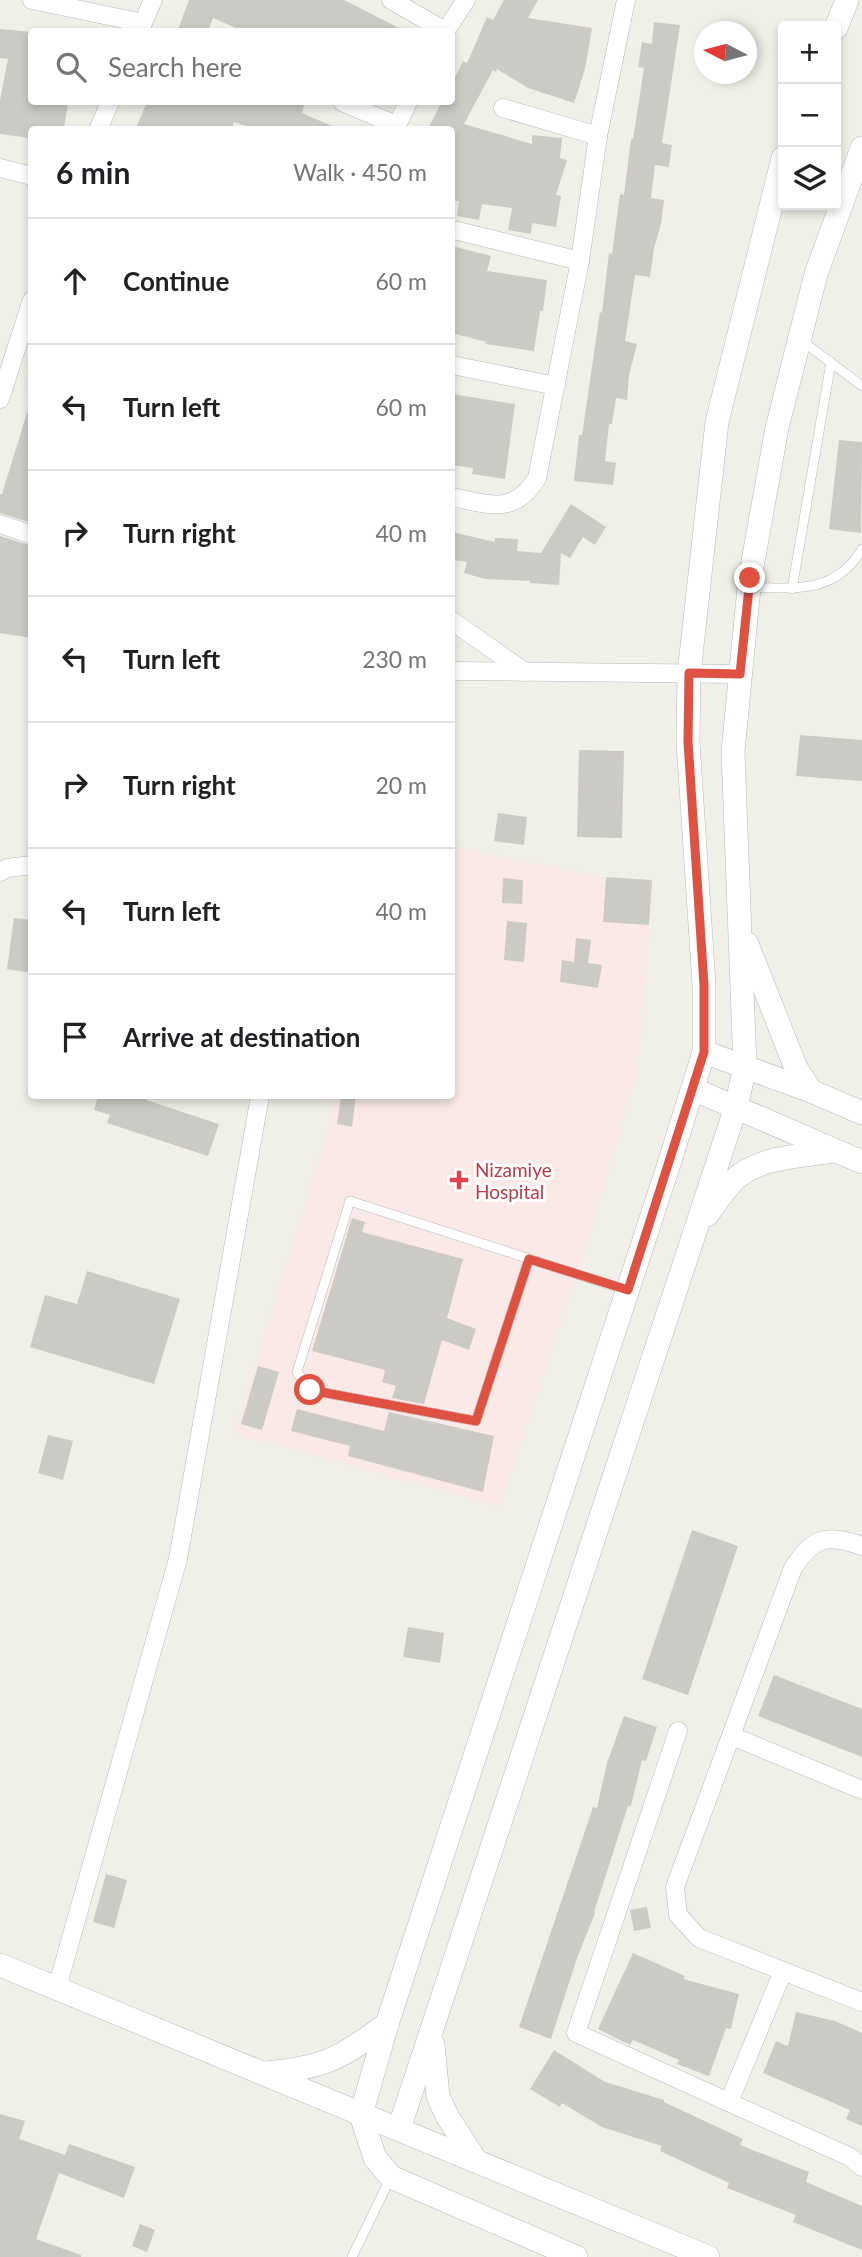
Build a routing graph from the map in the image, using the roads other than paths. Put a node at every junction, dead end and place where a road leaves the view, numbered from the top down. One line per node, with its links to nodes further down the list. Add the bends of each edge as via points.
1 (32, 0): 8 (street)
2 (153, 0): 8 (street)
3 (391, 0): 9 (street)
4 (466, 0): 10 (street)
5 (625, 0): 18 (street)
6 (847, 0): 7 (street)
7 (839, 21)
8 (141, 27)
9 (440, 28)
10 (447, 28)
11 (109, 105): 15 (street)
12 (348, 105): 16 (street)
13 (406, 105): 17 (street)
14 (503, 108): 18 (street)
15 (100, 126)
16 (393, 126)
17 (396, 126)
18 (598, 136): 24 (street)
19 (862, 148): 26 (street, via 816,274)
20 (0, 169): 21 (street)
21 (28, 175)
22 (778, 179): 42 (street, via 717,422)
23 (458, 231): 24 (street)
24 (580, 261): 30 (street)
25 (28, 308): 27 (street)
26 (800, 339): 28 (lane); 37 (street, via 777,428)
27 (7, 352): 32 (street)
28 (831, 362): 31 (lane); 38 (lane)
29 (455, 366): 30 (street)
30 (556, 386): 33 (street, via 537,478 529,492 497,506)
31 (862, 386)
32 (0, 399)
33 (455, 498)
34 (0, 524): 35 (street)
35 (28, 534)
36 (862, 549): 38 (lane, via 852,566 823,584)
37 (749, 587): 38 (lane); 43 (street)
38 (792, 589)
39 (455, 623): 41 (street)
40 (455, 671): 41 (street)
41 (525, 672): 42 (street)
42 (689, 673): 43 (street); 47 (street, via 688,742)
43 (740, 674): 46 (street, via 733,751)
44 (28, 865): 45 (street)
45 (0, 872)
46 (740, 927): 48 (street); 50 (street, via 796,1068)
47 (704, 1052): 48 (street); 49 (street)
48 (745, 1067): 50 (street); 52 (street)
49 (692, 1089): 52 (street); 58 (street)
50 (811, 1091): 53 (street)
51 (259, 1099): 65 (street, via 178,1559)
52 (736, 1107): 54 (street); 56 (street)
53 (862, 1113)
54 (835, 1151): 55 (street); 56 (street, via 775,1160 752,1169 735,1180)
55 (862, 1163)
56 (696, 1229): 68 (street)
57 (529, 1259): 57 (lane, via 350,1201 297,1372 310,1390 476,1421); 58 (lane)
58 (628, 1290): 67 (street)
59 (862, 1546): 61 (street, via 838,1538 817,1542 803,1552 793,1568)
60 (678, 1731): 70 (street, via 576,2033)
61 (732, 1736): 62 (street); 64 (street, via 675,1887 678,1915 699,1938)
62 (862, 1790)
63 (0, 1965): 65 (street)
64 (783, 1971): 66 (street); 70 (street)
65 (57, 1988): 69 (street)
66 (862, 2002)
67 (387, 2024): 69 (street, via 329,2063); 71 (street)
68 (432, 2035): 72 (street); 73 (street, via 438,2096)
69 (262, 2073): 71 (street)
70 (729, 2102): 74 (street, via 850,2157)
71 (361, 2115): 72 (street); 75 (street, via 375,2158)
72 (400, 2129): 73 (street)
73 (476, 2161): 78 (street)
74 (862, 2167)
75 (391, 2177): 76 (lane); 77 (street)
76 (352, 2257)
77 (576, 2257)
78 (708, 2257)

